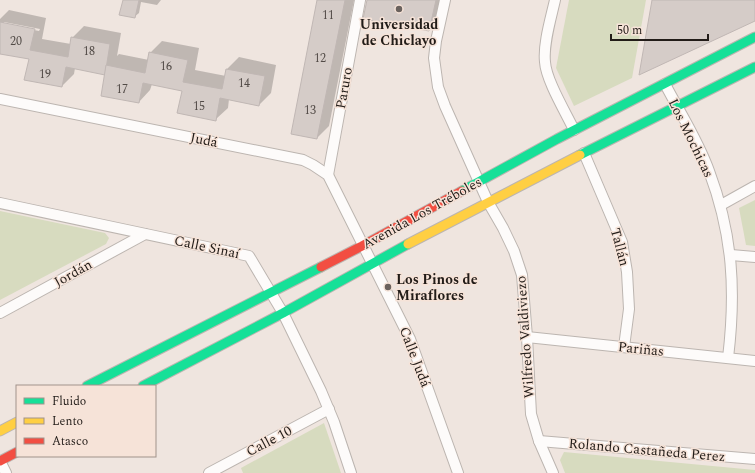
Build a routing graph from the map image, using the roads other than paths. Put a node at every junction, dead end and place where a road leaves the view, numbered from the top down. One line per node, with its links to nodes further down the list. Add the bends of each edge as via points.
1 (360, 0): 11 (street, Paruro)
2 (445, 0): 12 (street, Wilfredo Valdiviezo, via 434,58 438,87)
3 (555, 0): 9 (street, via 545,61 547,73)
4 (755, 37): 6 (main road, Avenida Los Tréboles)
5 (755, 67): 8 (main road, Avenida Los Tréboles)
6 (665, 84): 8 (street, Los Mochicas); 9 (main road, Avenida Los Tréboles)
7 (0, 99): 11 (street, Judá, via 303,160)
8 (676, 106): 10 (main road, Avenida Los Tréboles); 16 (street, Los Mochicas, via 709,170)
9 (574, 130): 12 (main road, Avenida Los Tréboles)
10 (584, 153): 14 (main road, Avenida Los Tréboles); 26 (street, Tallán, via 622,242 627,272 628,309)
11 (328, 175): 18 (street, Judá)
12 (479, 181): 14 (street, Wilfredo Valdiviezo); 18 (main road, Avenida Los Tréboles)
13 (755, 186): 16 (street)
14 (488, 202): 21 (main road, Avenida Los Tréboles); 25 (street, Wilfredo Valdiviezo, via 511,245 522,275)
15 (0, 203): 17 (street, Calle Sinaí)
16 (721, 205): 19 (street, Los Mochicas)
17 (145, 234): 22 (street, Calle Sinaí, via 249,256); 23 (street, Jordán)
18 (362, 246): 21 (street, Calle Judá); 22 (main road, Avenida Los Tréboles)
19 (731, 255): 20 (street); 27 (street, Los Mochicas, via 732,324)
20 (755, 257)
21 (372, 263): 24 (main road, Avenida Los Tréboles); 41 (street, Calle Judá, via 410,339)
22 (269, 292): 24 (street, Calle Sinaí); 29 (main road, Avenida Los Tréboles)
23 (0, 313)
24 (283, 313): 30 (main road, Avenida Los Tréboles); 31 (street, Calle Sinaí)
25 (527, 337): 26 (street, Pariñas); 34 (street, Wilfredo Valdiviezo, via 531,414)
26 (624, 347): 27 (street, Pariñas)
27 (728, 358): 28 (street, Pariñas)
28 (755, 361)
29 (89, 385)
30 (145, 385)
31 (329, 409): 39 (street, Calle 10); 40 (street, Calle Sinaí)
32 (16, 423): 33 (main road)
33 (0, 431)
34 (539, 441): 36 (street, Rolando Castañeda Perez); 42 (street, Wilfredo Valdiviezo)
35 (16, 453): 37 (main road)
36 (755, 459)
37 (0, 461): 38 (street)
38 (6, 473)
39 (209, 473)
40 (351, 473)
41 (458, 473)
42 (553, 473)

